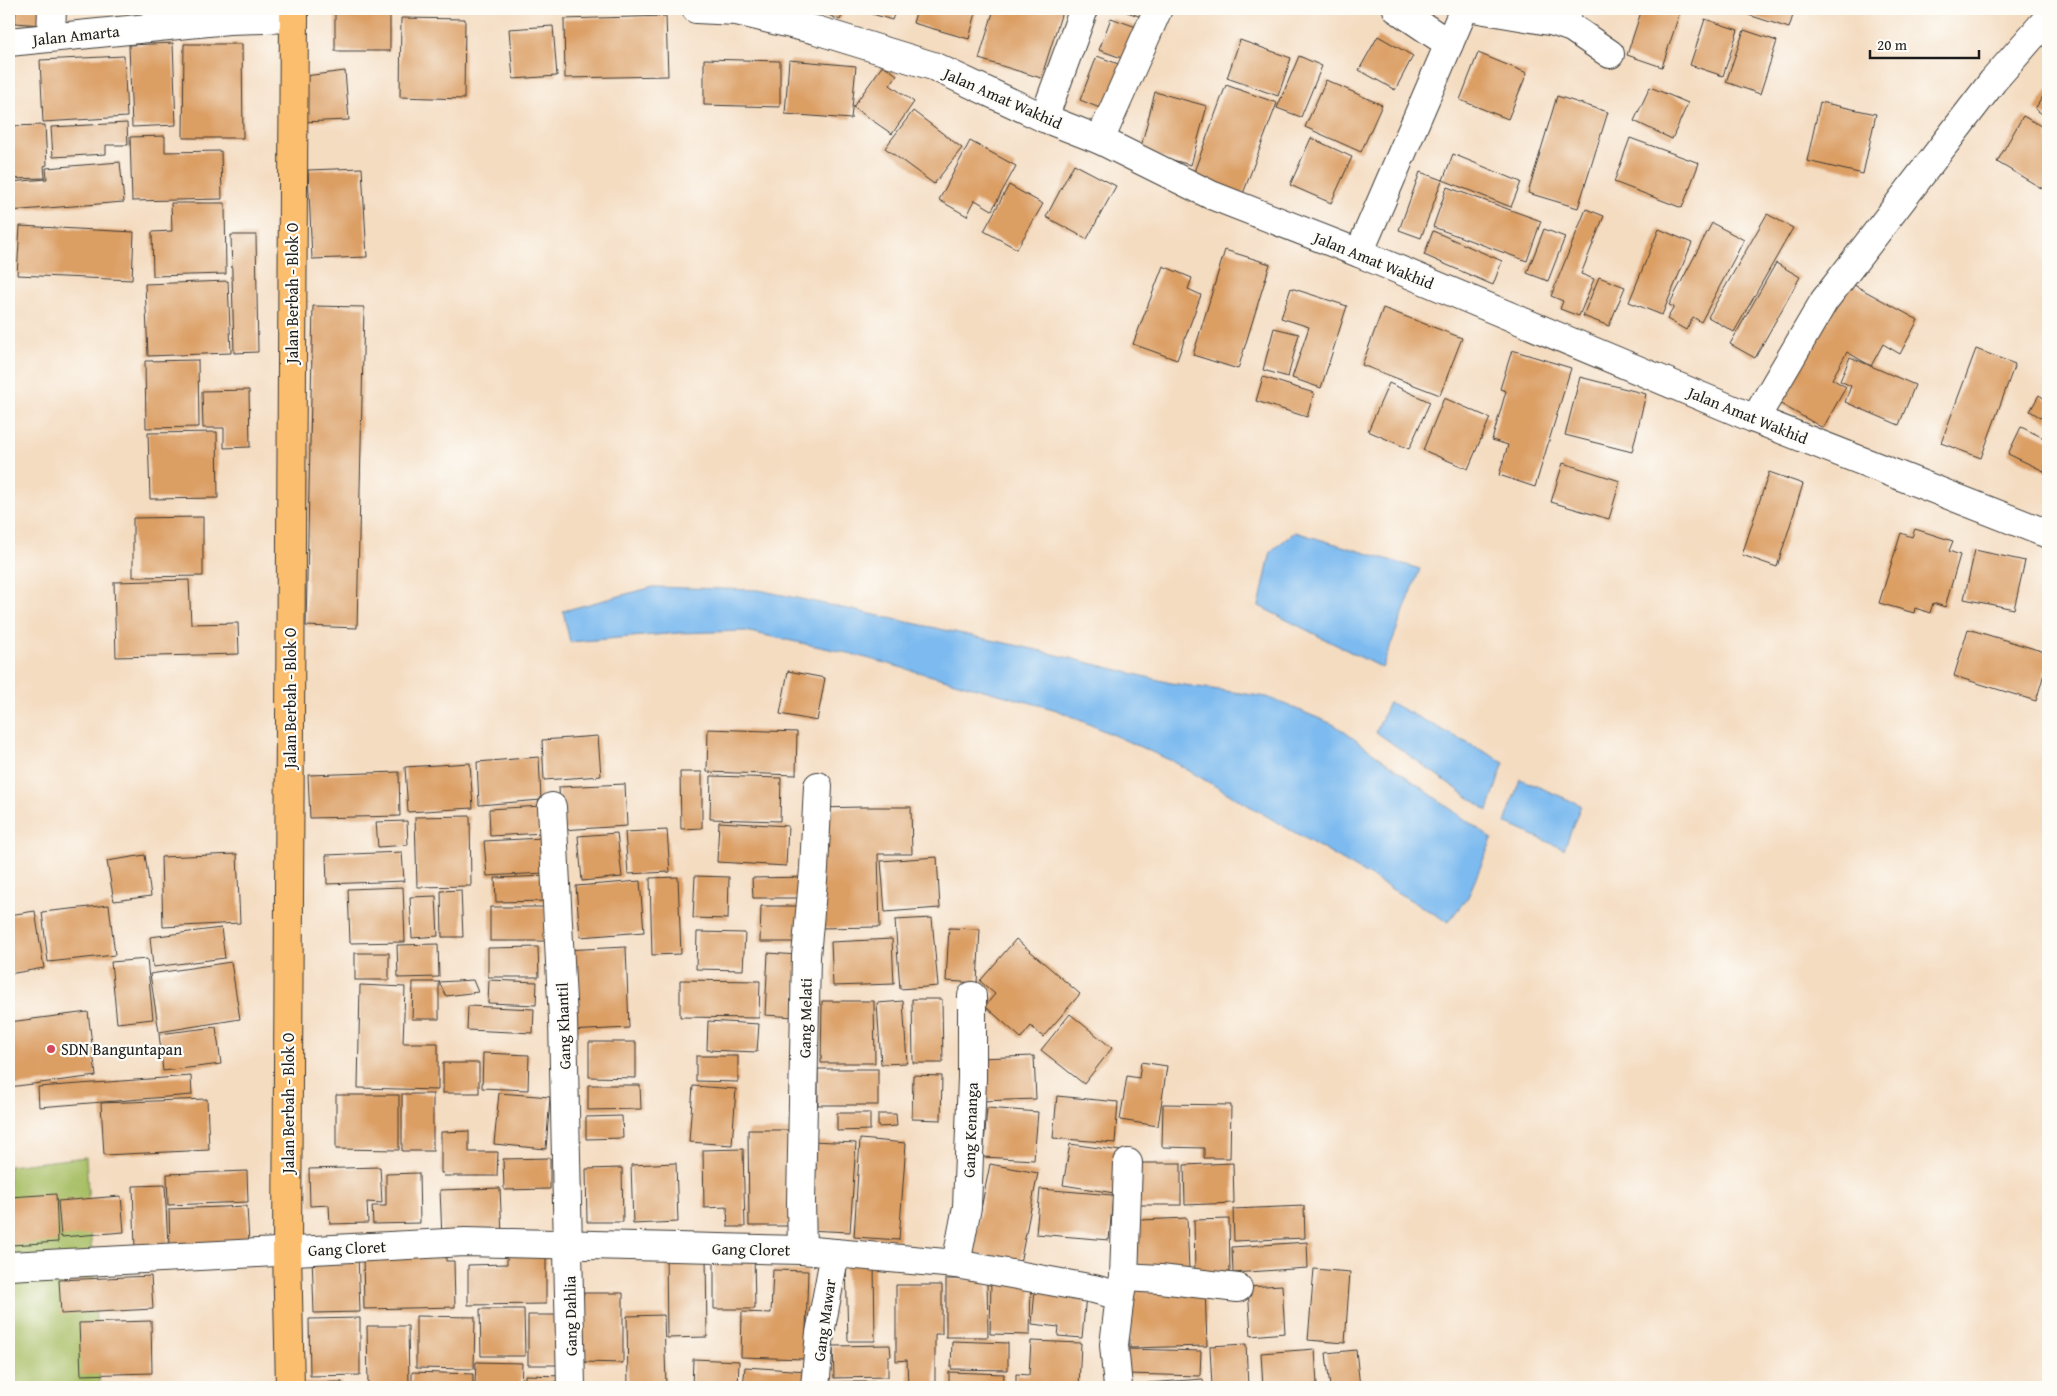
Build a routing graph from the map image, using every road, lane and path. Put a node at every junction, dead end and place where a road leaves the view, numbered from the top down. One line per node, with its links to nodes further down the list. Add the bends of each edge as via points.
1 (52, 9): 11 (street)
2 (696, 9): 15 (street, Jalan Amat Wakhid, via 736,11 816,30 933,66)
3 (1084, 9): 15 (street)
4 (1158, 9): 16 (street)
5 (1397, 9): 13 (street)
6 (1464, 9): 13 (street)
7 (1479, 9): 9 (street)
8 (294, 13): 11 (street, Jalan Amarta); 25 (main road, Jalan Berbah - Blok O)
9 (1562, 16): 14 (street, via 1572,28)
10 (2048, 18): 18 (street, via 1993,81 1824,301)
11 (51, 36): 12 (street, Jalan Amarta)
12 (9, 42)
13 (1449, 44): 17 (street)
14 (1610, 54)
15 (1044, 118): 16 (street, Jalan Amat Wakhid)
16 (1100, 140): 17 (street, Jalan Amat Wakhid, via 1210,195)
17 (1359, 253): 18 (street, Jalan Amat Wakhid)
18 (1755, 419): 19 (street, Jalan Amat Wakhid)
19 (2048, 534)
20 (818, 786): 26 (street, Gang Melati, via 806,956)
21 (552, 807): 24 (street, Gang Khantil, via 563,1020)
22 (972, 996): 28 (street, Gang Kenanga, via 966,1207)
23 (1128, 1163): 30 (street)
24 (568, 1245): 25 (street, Gang Cloret, via 464,1242); 26 (street, Gang Cloret); 33 (street, Gang Dahlia)
25 (288, 1250): 29 (street, Gang Cloret); 32 (main road, Jalan Berbah - Blok O)
26 (802, 1250): 27 (street, Gang Cloret)
27 (835, 1253): 28 (street, Gang Cloret); 34 (street, Gang Mawar, via 820,1333)
28 (956, 1264): 30 (street, Gang Cloret, via 1094,1289)
29 (9, 1266)
30 (1122, 1287): 31 (street, Gang Cloret, via 1160,1279); 35 (street, via 1114,1345)
31 (1238, 1288)
32 (290, 1387)
33 (571, 1387)
34 (816, 1387)
35 (1118, 1387)

